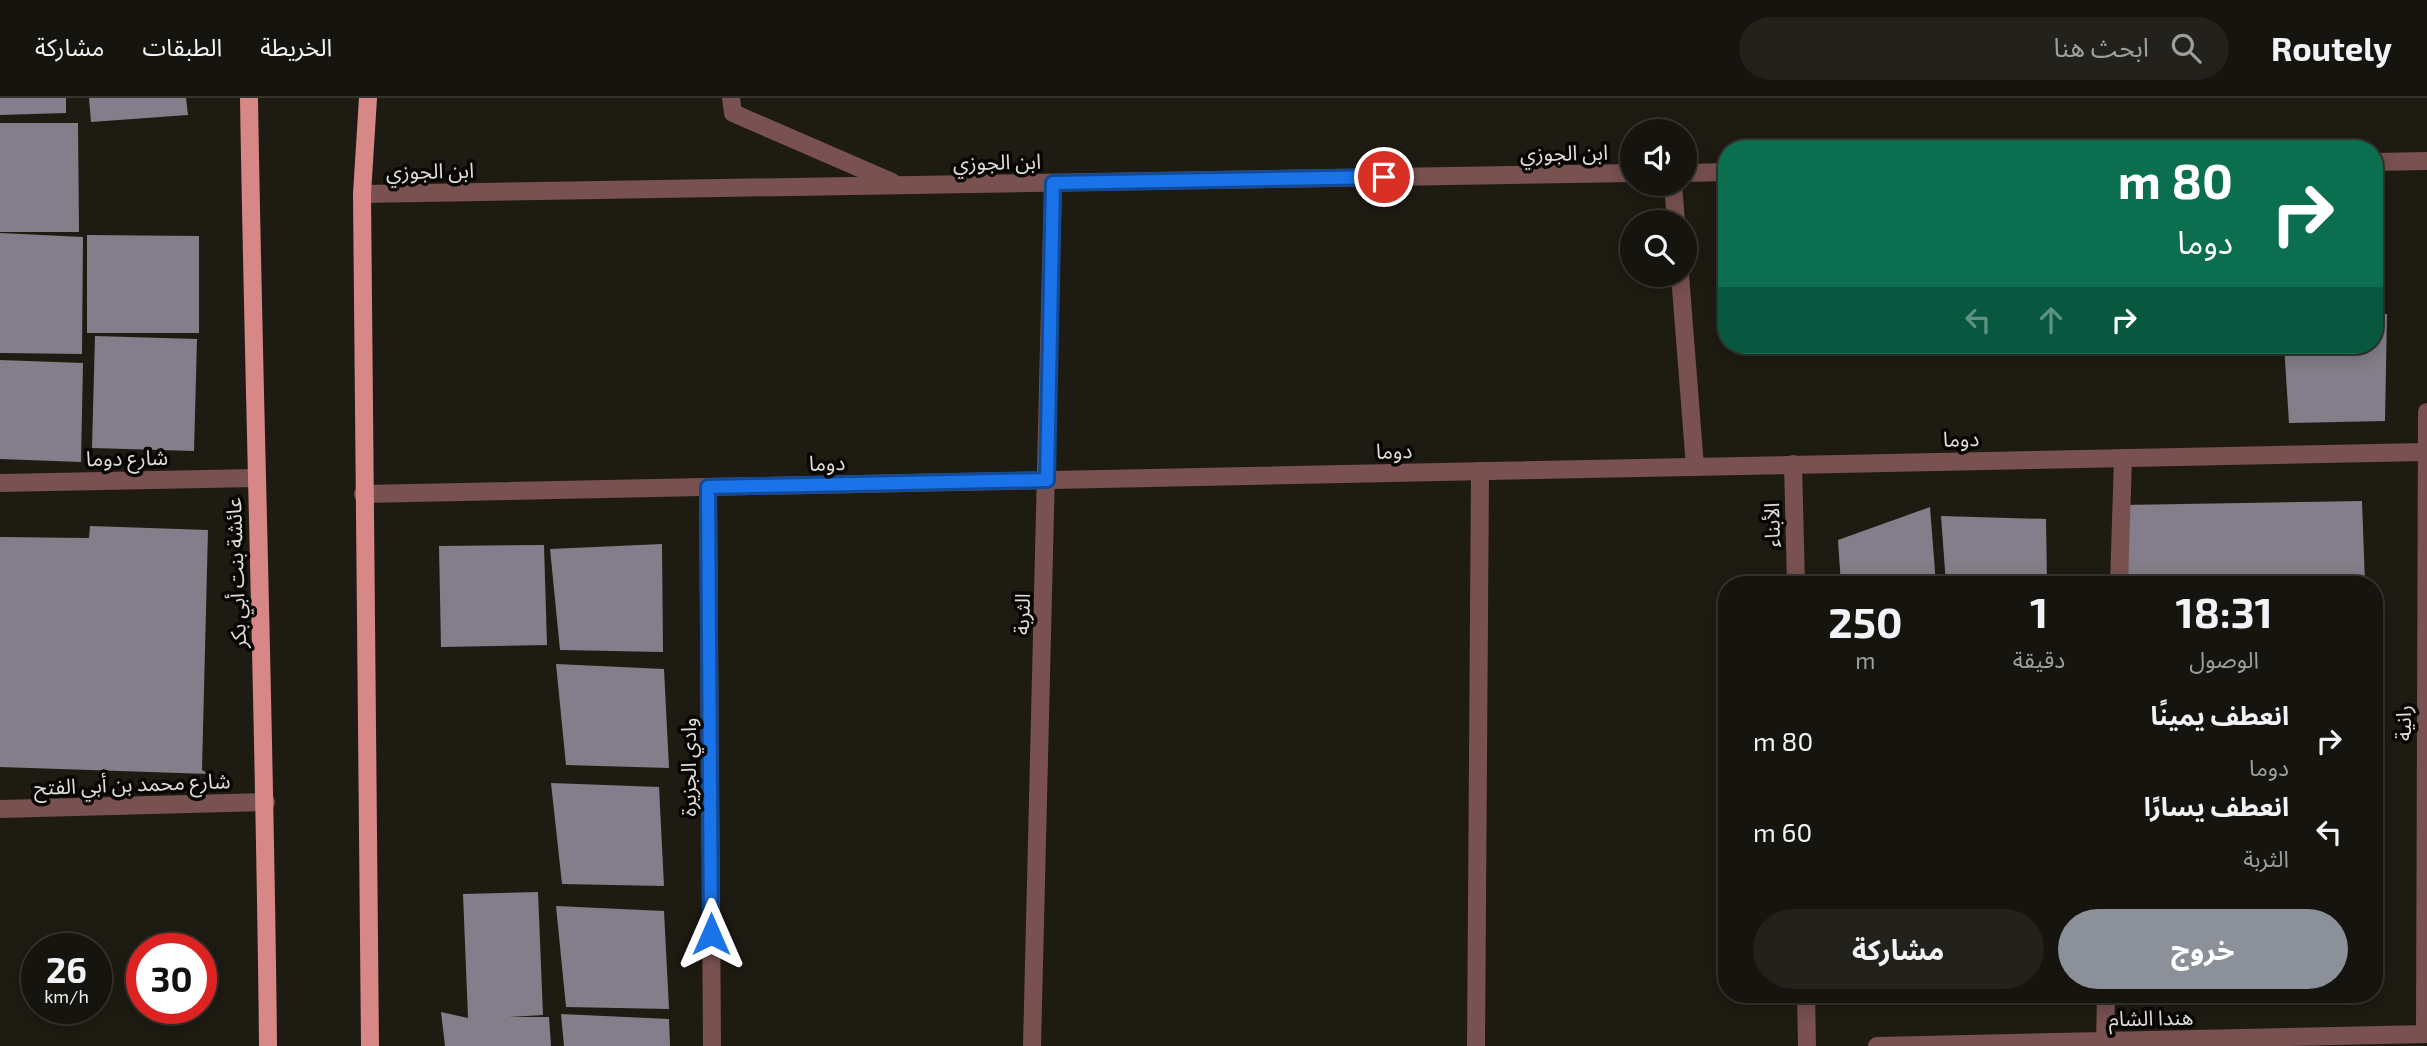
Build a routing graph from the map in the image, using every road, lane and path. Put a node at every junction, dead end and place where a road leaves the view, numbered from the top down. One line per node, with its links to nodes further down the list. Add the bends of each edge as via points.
1 (249, 98): 19 (main road, عائشة بنت أبي بكر)
2 (368, 98): 11 (main road)
3 (731, 98): 10 (street, via 733,113)
4 (2427, 161): 5 (street)
5 (2383, 162)
6 (1718, 172): 8 (street)
7 (1620, 173): 9 (street, ابن الجوزي)
8 (1697, 173)
9 (1053, 183): 10 (street, ابن الجوزي); 20 (street, الثربة)
10 (899, 186): 11 (street, ابن الجوزي)
11 (362, 194): 23 (main road)
12 (1681, 287): 17 (street)
13 (2427, 412): 14 (street, رانية)
14 (2426, 452): 15 (street, دوما); 30 (street, رانية)
15 (2123, 457): 16 (street, دوما); 25 (street)
16 (1793, 464): 17 (street, دوما); 24 (street, الأبناء)
17 (1695, 467): 18 (street, دوما)
18 (1480, 471): 20 (street, دوما); 36 (street)
19 (255, 478): 21 (street, شارع دوما); 26 (main road, عائشة بنت أبي بكر)
20 (1047, 480): 22 (street, دوما); 35 (street, الثربة)
21 (0, 483)
22 (708, 487): 23 (street, دوما); 34 (street, وادي الجزيرة)
23 (363, 494): 33 (main road)
24 (1796, 576)
25 (2119, 576)
26 (266, 802): 27 (street, شارع محمد بن أبي الفتح); 32 (main road, عائشة بنت أبي بكر)
27 (0, 809)
28 (1806, 1003): 37 (street)
29 (2106, 1003): 31 (street)
30 (2426, 1034): 31 (street, هندا الشام)
31 (2105, 1043): 38 (street, هندا الشام)
32 (268, 1046)
33 (370, 1046)
34 (712, 1046)
35 (1032, 1046)
36 (1476, 1046)
37 (1807, 1046)
38 (1877, 1046)

